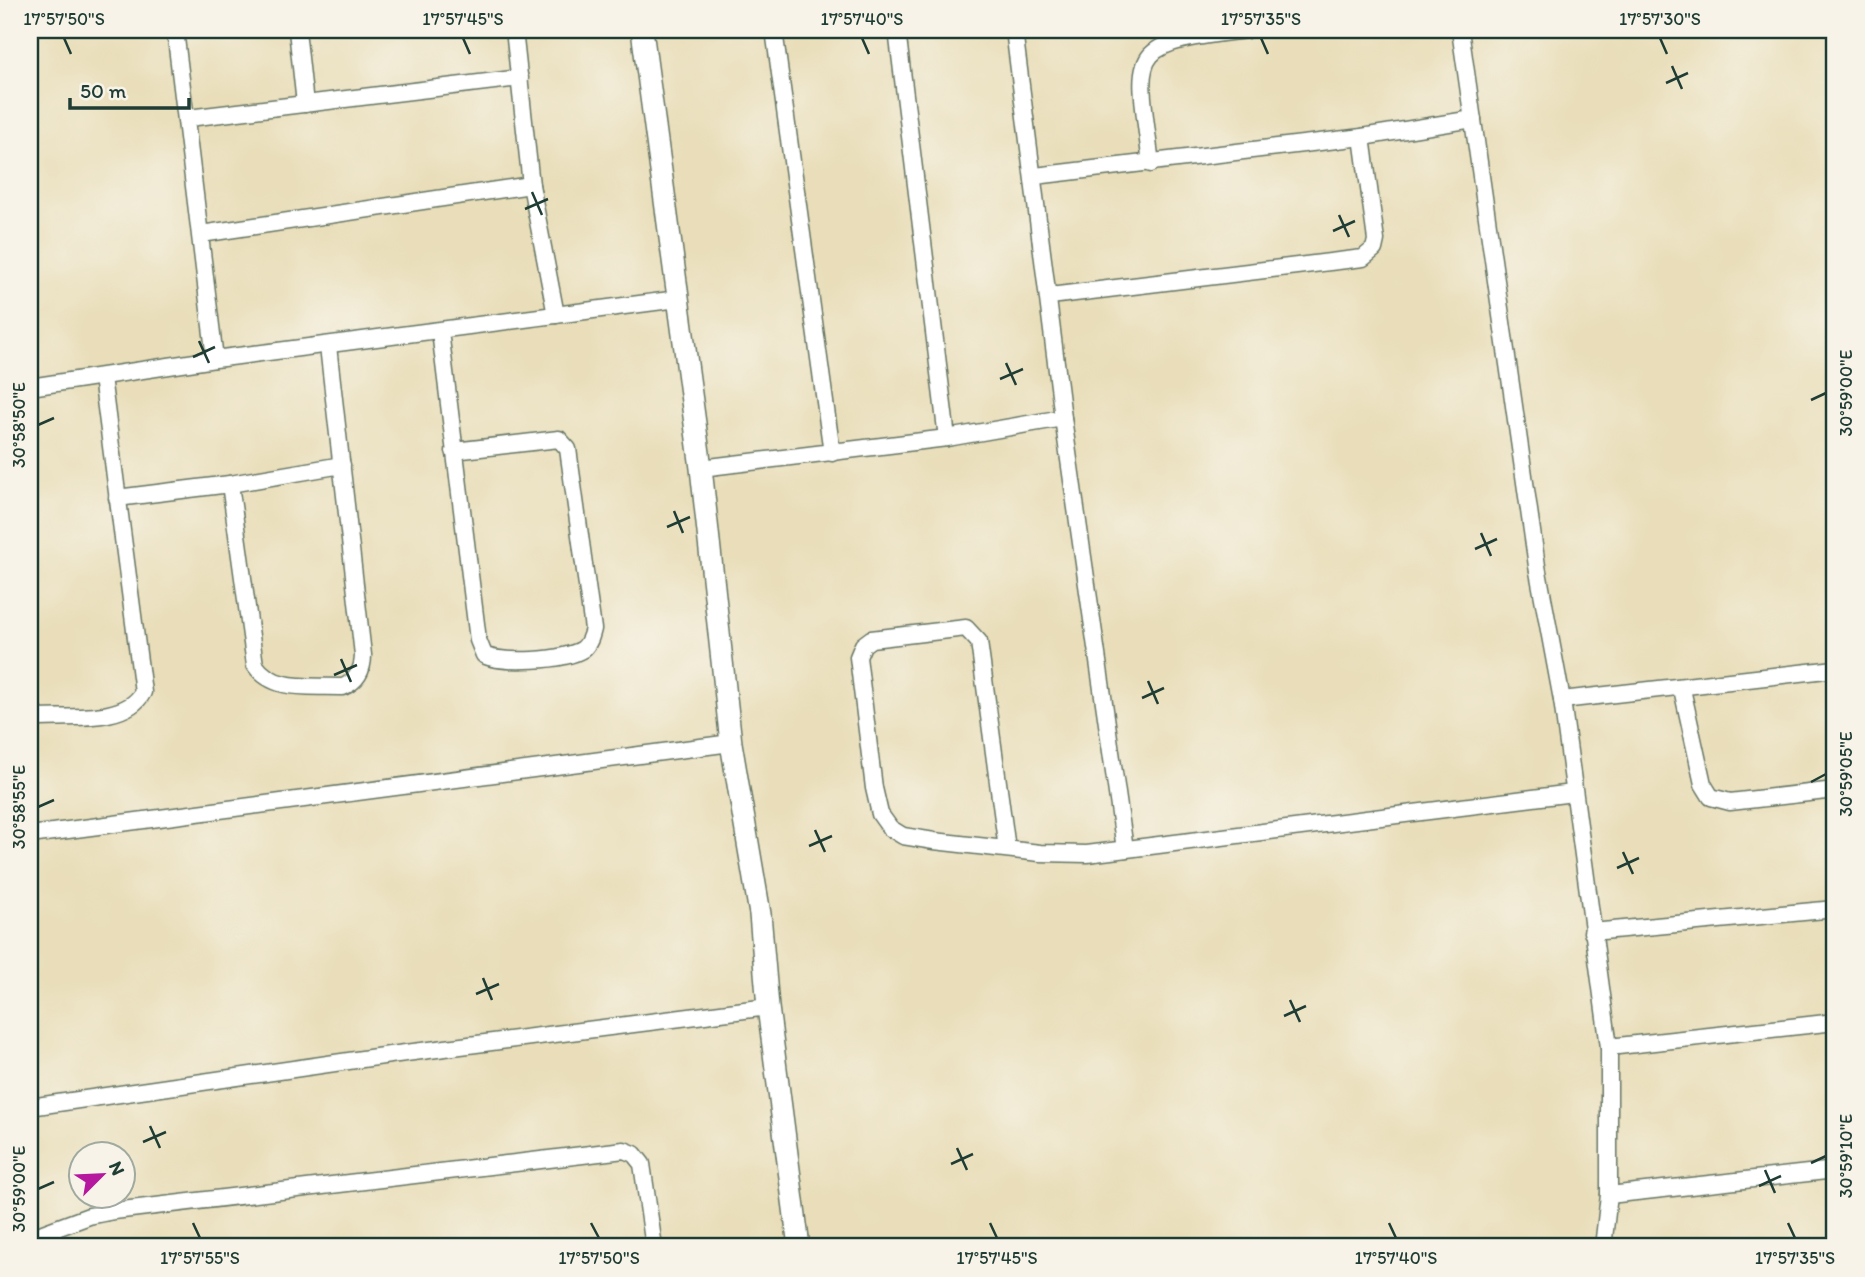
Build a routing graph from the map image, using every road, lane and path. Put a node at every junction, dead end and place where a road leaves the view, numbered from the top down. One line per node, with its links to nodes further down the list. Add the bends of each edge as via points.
1 (175, 30): 12 (street)
2 (297, 30): 11 (street)
3 (514, 30): 10 (street)
4 (642, 30): 20 (street)
5 (774, 30): 30 (street)
6 (897, 30): 28 (street)
7 (1014, 30): 16 (street)
8 (1247, 30): 15 (street, via 1178,38 1159,46 1144,62 1141,77)
9 (1460, 30): 13 (street)
10 (520, 78): 11 (street); 17 (street)
11 (305, 104): 12 (street)
12 (188, 118): 18 (street)
13 (1474, 119): 14 (street); 37 (street, via 1537,566)
14 (1362, 137): 15 (street); 19 (street, via 1376,240 1363,258)
15 (1151, 164): 16 (street)
16 (1035, 176): 19 (street)
17 (531, 185): 18 (street); 21 (street)
18 (201, 234): 24 (street)
19 (1050, 296): 27 (street)
20 (678, 299): 21 (street); 32 (street)
21 (556, 315): 22 (street)
22 (440, 331): 23 (street); 29 (street)
23 (328, 346): 24 (street); 31 (street)
24 (215, 359): 25 (street)
25 (102, 377): 26 (street); 34 (street)
26 (30, 387)
27 (1063, 418): 28 (street); 44 (street)
28 (947, 438): 30 (street)
29 (454, 451): 29 (street, via 478,640 484,655 496,661 581,650 593,629 564,442)
30 (832, 453): 32 (street)
31 (342, 465): 33 (street); 33 (street, via 363,655 358,674 343,687 274,684 256,664)
32 (701, 468): 39 (street)
33 (230, 484): 34 (street)
34 (117, 498): 38 (street, via 143,692 137,703 124,710 99,714 40,718)
35 (1835, 669): 36 (street)
36 (1682, 688): 37 (street); 40 (street, via 1703,784 1711,797 1730,802)
37 (1562, 700): 41 (street)
38 (30, 709)
39 (731, 743): 42 (street); 47 (street, via 760,914)
40 (1835, 790)
41 (1573, 793): 44 (street); 46 (street)
42 (30, 835)
43 (1007, 849): 43 (street, via 979,642 966,628 871,639 859,657 880,814 903,836); 44 (street, via 1087,854)
44 (1125, 849)
45 (1835, 909): 46 (street)
46 (1592, 932): 49 (street)
47 (768, 1007): 50 (street); 55 (street)
48 (1835, 1023): 49 (street)
49 (1609, 1047): 52 (street)
50 (30, 1107)
51 (1835, 1170): 52 (street)
52 (1609, 1195): 56 (street)
53 (45, 1247): 54 (street, via 43,1233 114,1211 624,1150 642,1164)
54 (654, 1247)
55 (799, 1247)
56 (1603, 1247)

